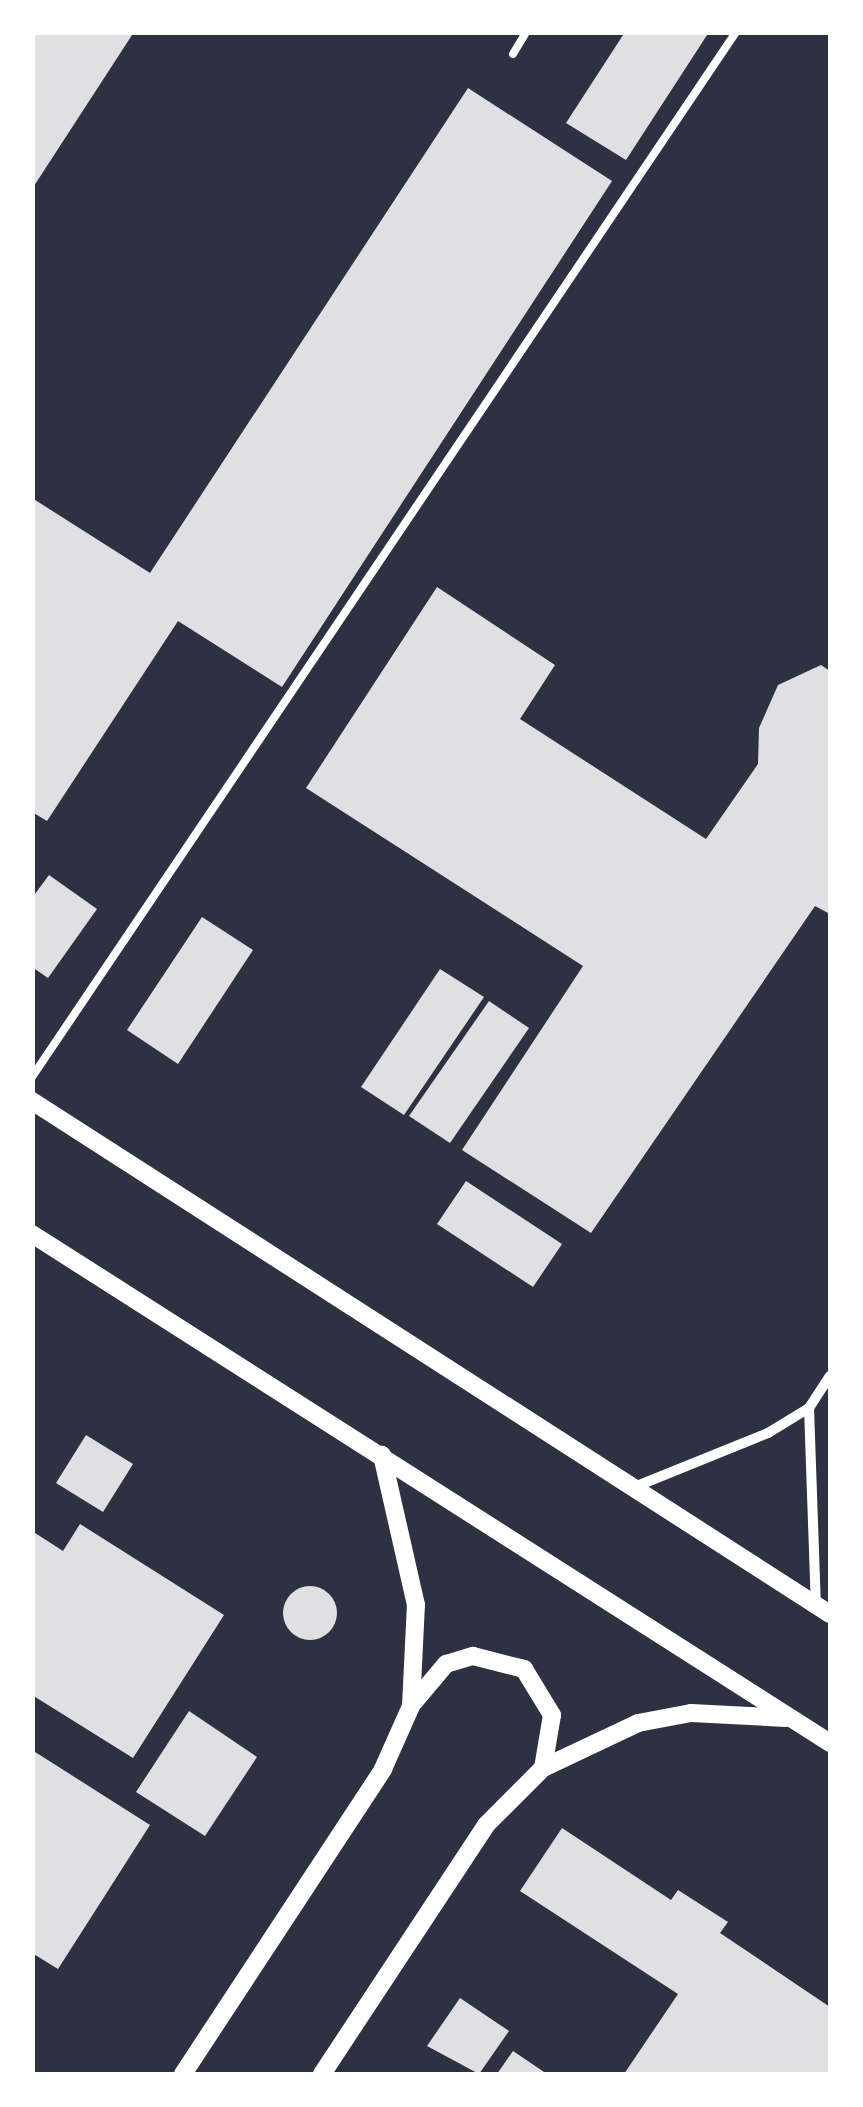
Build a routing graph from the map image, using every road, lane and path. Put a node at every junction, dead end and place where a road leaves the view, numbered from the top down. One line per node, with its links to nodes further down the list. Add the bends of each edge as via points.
1 (526, 32): 3 (lane)
2 (736, 32): 4 (lane)
3 (512, 54)
4 (32, 1077)
5 (32, 1101): 10 (street)
6 (32, 1234): 9 (street)
7 (830, 1376): 8 (street)
8 (809, 1408): 10 (street, via 725,1455); 11 (street)
9 (382, 1455): 12 (street, via 416,1605); 13 (street)
10 (630, 1488): 11 (street)
11 (823, 1609)
12 (411, 1706): 15 (street, via 446,1664 500,1657 543,1689 552,1715); 16 (street, via 383,1769)
13 (797, 1720): 14 (street); 15 (street, via 691,1712 588,1742)
14 (830, 1743)
15 (543, 1768): 17 (street, via 486,1825)
16 (183, 2074)
17 (322, 2074)

